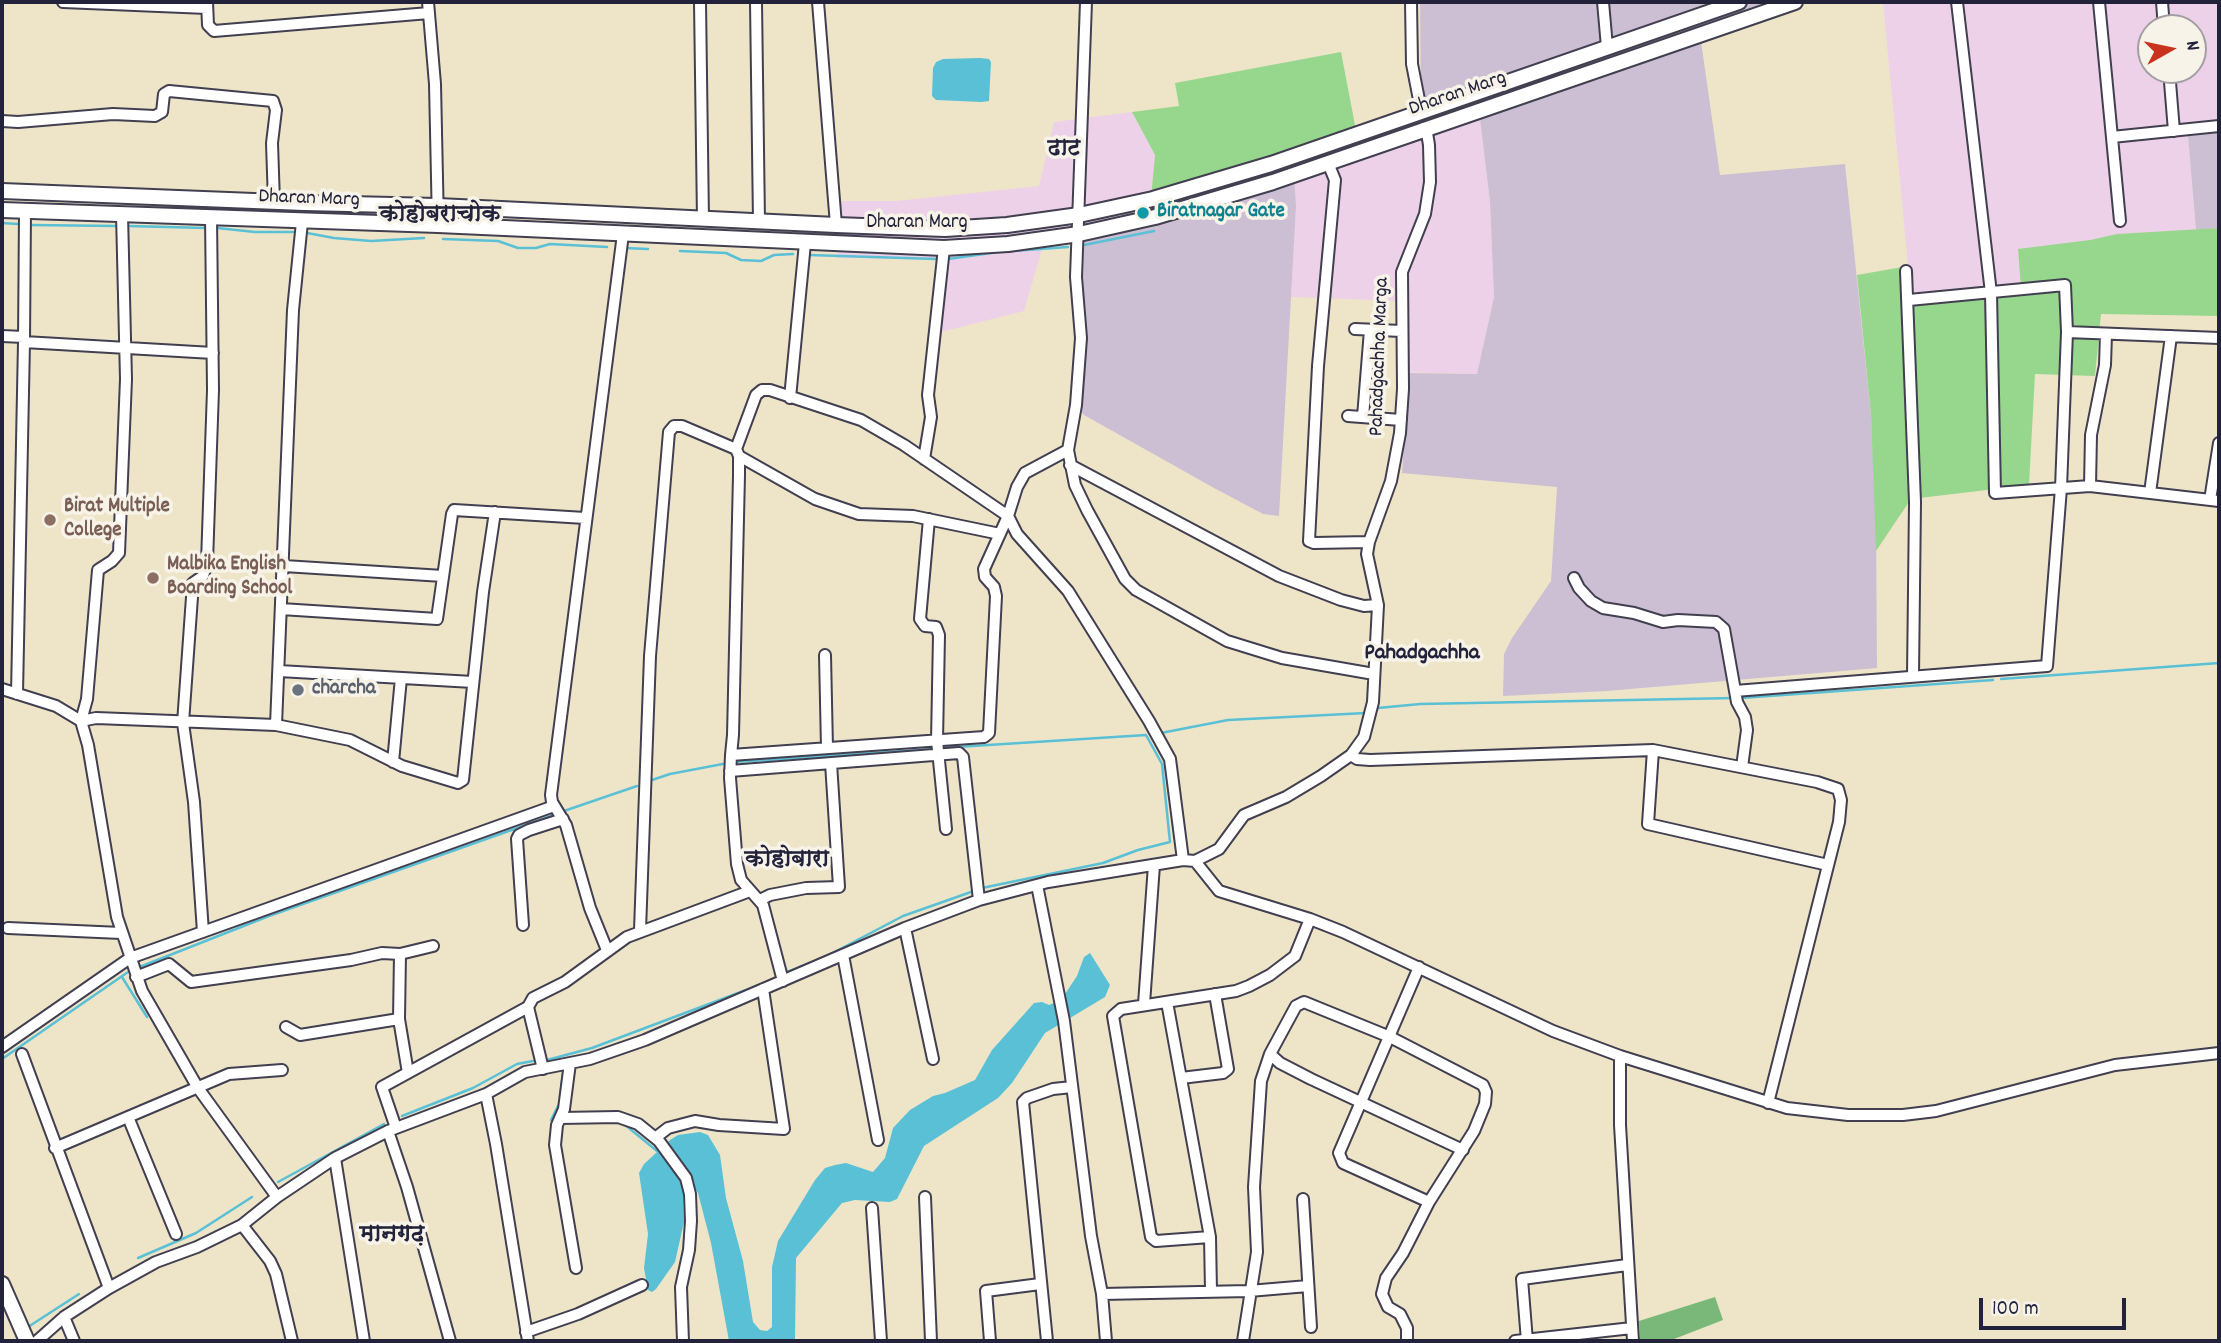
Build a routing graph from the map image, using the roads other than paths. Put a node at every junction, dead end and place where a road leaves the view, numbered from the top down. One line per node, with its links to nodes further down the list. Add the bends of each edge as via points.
1 (63, 2): 12 (street)
2 (699, 2): 31 (street)
3 (756, 2): 34 (street)
4 (818, 2): 36 (street)
5 (1086, 2): 29 (street)
6 (1411, 2): 16 (street, via 1412,64)
7 (1603, 2): 14 (street)
8 (1739, 2): 14 (main road, Dharan Marg)
9 (1795, 2): 19 (main road, Dharan Marg)
10 (1957, 2): 42 (street)
11 (2099, 2): 21 (street)
12 (207, 5): 13 (street, via 208,25 214,31)
13 (428, 7): 25 (street)
14 (1607, 47): 16 (main road, Dharan Marg)
15 (2170, 84): 20 (street)
16 (1421, 110): 29 (main road, Dharan Marg, via 1258,168)
17 (2, 121): 24 (street, via 158,115 169,91 273,101)
18 (2219, 126): 20 (street)
19 (1424, 128): 22 (main road, Dharan Marg); 46 (street, Pahadgachha Marga, via 1430,182 1424,214 1402,272)
20 (2174, 131): 21 (street)
21 (2112, 137): 32 (street)
22 (1328, 163): 38 (main road, Dharan Marg, via 1155,217); 73 (street, via 1335,180 1318,366 1309,541)
23 (2, 191): 24 (main road, Dharan Marg)
24 (274, 202): 25 (main road, Dharan Marg)
25 (438, 206): 31 (main road, Dharan Marg); 35 (street)
26 (2, 210): 27 (main road, Dharan Marg)
27 (25, 211): 28 (main road, Dharan Marg); 52 (street)
28 (122, 214): 30 (main road, Dharan Marg); 53 (street)
29 (1079, 215): 36 (main road, Dharan Marg, via 945,229); 38 (street)
30 (211, 217): 33 (main road, Dharan Marg); 54 (street)
31 (702, 220): 34 (main road, Dharan Marg)
32 (2120, 221)
33 (302, 222): 35 (main road, Dharan Marg); 74 (street, via 293,310)
34 (759, 222): 36 (main road, Dharan Marg)
35 (438, 225): 37 (main road, Dharan Marg)
36 (835, 225)
37 (623, 234): 39 (main road, Dharan Marg); 70 (street)
38 (1079, 234): 40 (main road, Dharan Marg); 60 (street, via 1080,369)
39 (804, 243): 40 (main road, Dharan Marg); 55 (street)
40 (944, 248): 62 (street)
41 (1906, 271): 43 (street)
42 (1991, 293): 43 (street); 47 (street, via 2065,285); 65 (street, via 1995,493)
43 (1909, 300): 82 (street, via 1915,502)
44 (1355, 329): 45 (street)
45 (1370, 330): 46 (street); 57 (street)
46 (1402, 331): 58 (street, Pahadgachha Marga)
47 (2067, 332): 48 (street); 65 (street)
48 (2106, 334): 50 (street); 64 (street, via 2105,365 2091,435)
49 (2, 336): 52 (street)
50 (2171, 336): 51 (street); 66 (street)
51 (2219, 338)
52 (24, 340): 53 (street); 86 (street)
53 (125, 349): 54 (street); 88 (street, via 119,552 98,570 87,699)
54 (213, 353): 89 (street, via 206,562 203,576 193,583)
55 (790, 398): 61 (street, via 769,390 756,395); 62 (street, via 861,420)
56 (1348, 416): 57 (street)
57 (1363, 417): 58 (street)
58 (1401, 420): 73 (street, Pahadgachha Marga, via 1391,481)
59 (2219, 443): 67 (street)
60 (1068, 450): 63 (street); 69 (street, via 1025,473)
61 (738, 453): 71 (street, via 815,499 859,514); 95 (street); 116 (street, via 681,426 669,432 650,656)
62 (924, 459): 69 (street)
63 (1070, 465): 77 (street, via 1279,576 1341,600); 81 (street, via 1087,510 1125,579 1136,590 1236,644 1282,658)
64 (2090, 486): 65 (street); 66 (street)
65 (2061, 488): 82 (street, via 2047,666)
66 (2150, 493): 67 (street)
67 (2215, 501)
68 (495, 512): 70 (street); 75 (street, via 453,512); 84 (street)
69 (1008, 516): 72 (street); 104 (street, via 1017,534 1068,591 1170,759)
70 (585, 518): 101 (street, via 551,795)
71 (929, 519): 72 (street); 91 (street, via 920,619 938,632)
72 (1000, 534): 91 (street, via 984,574 996,596 989,733)
73 (1369, 542): 77 (street, Pahadgachha Marga, via 1367,554)
74 (284, 566): 75 (street); 78 (street)
75 (443, 576): 78 (street, via 437,619)
76 (1574, 578): 87 (street, via 1591,601 1603,608 1663,622 1702,620 1721,625)
77 (1378, 605): 81 (street, Pahadgachha Marga)
78 (281, 609): 80 (street)
79 (825, 655): 92 (street)
80 (279, 671): 83 (street); 90 (street)
81 (1374, 674): 96 (street, Pahadgachha Marga, via 1370,721)
82 (1913, 676): 87 (street)
83 (401, 678): 84 (street); 97 (street)
84 (473, 682): 97 (street, via 463,780 454,783)
85 (2, 689): 86 (street)
86 (17, 694): 88 (street, via 56,706)
87 (1736, 697): 99 (street, via 1747,730)
88 (81, 721): 89 (street); 118 (street)
89 (183, 723): 90 (street); 117 (street)
90 (276, 725): 97 (street, via 350,740)
91 (937, 740): 92 (street); 94 (street)
92 (827, 748): 95 (street)
93 (1653, 750): 96 (street, via 1370,760); 99 (street); 107 (street, via 1648,824)
94 (938, 754): 98 (street); 103 (street); 111 (street, via 963,757)
95 (731, 755): 100 (street)
96 (1351, 755): 105 (street, Pahadgachha Marga, via 1286,797 1244,816 1219,849)
97 (393, 762)
98 (831, 763): 100 (street); 110 (street, via 839,887 806,888)
99 (1742, 767): 107 (street, via 1838,789 1839,822)
100 (730, 771): 109 (street, via 737,864)
101 (554, 806): 102 (street); 117 (street)
102 (563, 819): 113 (street, via 517,839); 120 (street)
103 (946, 829)
104 (1183, 860): 105 (street); 106 (street)
105 (1195, 861): 112 (street, via 1219,891)
106 (1154, 865): 108 (street); 130 (street)
107 (1828, 865): 150 (street)
108 (1037, 885): 111 (street); 146 (street)
109 (750, 891): 110 (street); 116 (street)
110 (760, 900): 126 (street)
111 (979, 900): 115 (street)
112 (1310, 919): 124 (street); 128 (street, via 1289,962 1249,986)
113 (523, 925)
114 (8, 928): 118 (street)
115 (905, 928): 122 (street); 140 (street)
116 (640, 930): 120 (street)
117 (203, 932): 123 (street)
118 (121, 933): 123 (street)
119 (433, 946): 121 (street)
120 (607, 950): 131 (street, via 565,982 533,998)
121 (400, 954): 125 (street, via 191,982 169,964); 132 (street)
122 (843, 955): 126 (street); 155 (street)
123 (130, 958): 125 (street); 135 (street)
124 (1419, 967): 134 (street); 139 (street, via 1553,1031)
125 (136, 977): 147 (street)
126 (783, 981): 127 (street)
127 (763, 989): 141 (street, via 645,1040); 154 (street, via 784,1129 695,1121 668,1128)
128 (1215, 994): 129 (street); 145 (street, via 1228,1069)
129 (1167, 1002): 130 (street); 145 (street)
130 (1144, 1004): 166 (street, via 1118,1010 1113,1020 1151,1237 1156,1241)
131 (528, 1007): 142 (street); 144 (street)
132 (400, 1019): 133 (street, via 300,1035); 144 (street)
133 (286, 1027)
134 (1390, 1037): 138 (street, via 1304,1002 1296,1006); 149 (street); 157 (street, via 1483,1085 1485,1104)
135 (2, 1047)
136 (2219, 1053): 150 (street, via 2115,1065 1963,1106 1903,1115 1848,1115)
137 (22, 1054): 156 (street)
138 (1270, 1054): 149 (street); 175 (street, via 1258,1113 1257,1252)
139 (1620, 1056): 150 (street); 167 (street)
140 (933, 1059)
141 (570, 1063): 142 (street); 152 (street)
142 (543, 1069): 148 (street, via 525,1072)
143 (282, 1070): 147 (street, via 229,1074)
144 (408, 1073): 153 (street, via 382,1087)
145 (1181, 1078): 166 (street)
146 (1072, 1087): 170 (street, via 1053,1089 1023,1102); 176 (street)
147 (198, 1088): 151 (street); 159 (street)
148 (486, 1094): 153 (street); 181 (street)
149 (1361, 1102): 157 (street); 162 (street, via 1339,1153 1343,1163)
150 (1768, 1103)
151 (128, 1117): 156 (street); 165 (street)
152 (560, 1118): 154 (street, via 618,1118 638,1124); 168 (street, via 555,1145)
153 (392, 1129): 158 (street); 188 (street)
154 (657, 1139): 189 (street, via 688,1185 691,1207 681,1287)
155 (878, 1140)
156 (55, 1148): 173 (street)
157 (1463, 1150): 162 (street)
158 (335, 1158): 159 (street); 187 (street)
159 (277, 1197): 164 (street)
160 (925, 1197): 191 (street)
161 (1303, 1199): 172 (street)
162 (1429, 1202): 196 (street, via 1386,1278 1382,1294 1388,1307 1400,1314)
163 (872, 1208): 190 (street)
164 (242, 1225): 173 (street); 186 (street, via 276,1274)
165 (176, 1234)
166 (1210, 1237): 174 (street)
167 (1627, 1265): 180 (street); 184 (street, via 1522,1279)
168 (576, 1268)
169 (2, 1284): 177 (main road)
170 (1040, 1284): 192 (street, via 986,1291); 193 (street)
171 (642, 1285): 181 (street)
172 (1308, 1286): 175 (street); 179 (street)
173 (108, 1288): 178 (street)
174 (1211, 1291): 175 (street); 176 (street)
175 (1249, 1291): 195 (street)
176 (1102, 1294): 194 (street)
177 (7, 1310): 183 (main road)
178 (64, 1317): 183 (street); 185 (street)
179 (1311, 1327)
180 (1632, 1328): 182 (street); 198 (street)
181 (527, 1337)
182 (1580, 1337): 184 (street)
183 (27, 1340)
184 (1527, 1340): 197 (street)
185 (74, 1341)
186 (292, 1341)
187 (364, 1341)
188 (450, 1341)
189 (683, 1341)
190 (881, 1341)
191 (931, 1341)
192 (990, 1341)
193 (1047, 1341)
194 (1106, 1341)
195 (1243, 1341)
196 (1407, 1341)
197 (1515, 1341)
198 (1633, 1341)

